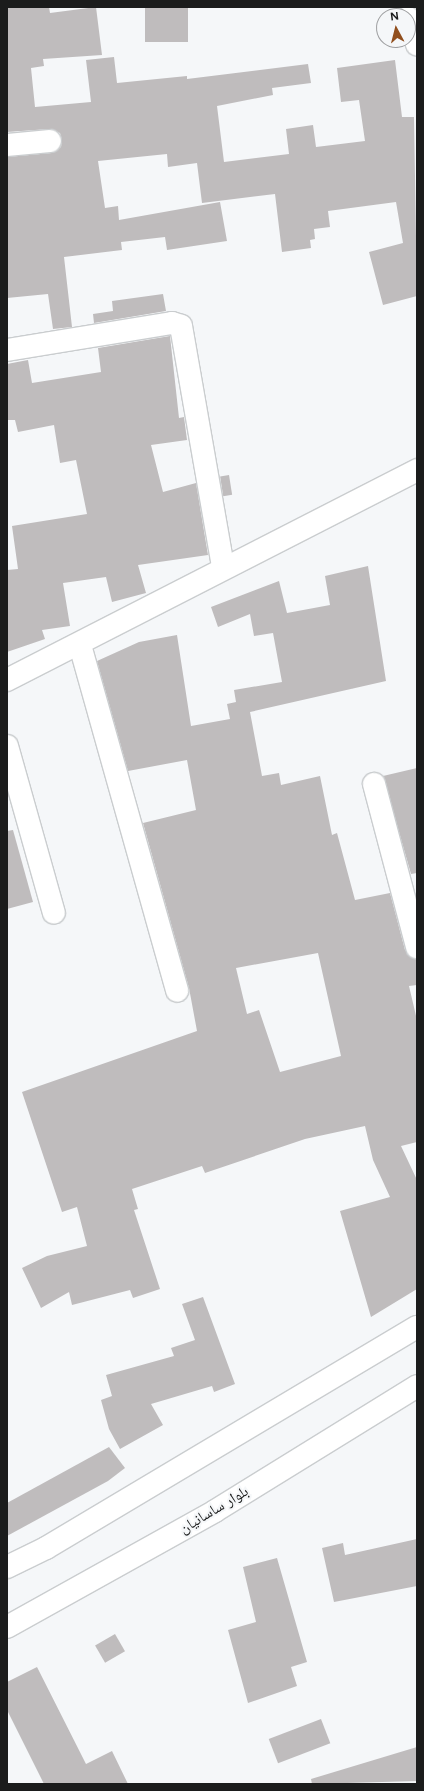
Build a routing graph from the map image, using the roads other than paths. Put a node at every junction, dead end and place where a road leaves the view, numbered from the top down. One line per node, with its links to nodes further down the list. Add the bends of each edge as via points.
1 (50, 141): 2 (main road)
2 (7, 145)
3 (7, 350): 5 (main road, via 172,323 180,326)
4 (417, 470): 5 (main road)
5 (223, 567): 6 (main road)
6 (80, 645): 7 (main road); 13 (main road)
7 (7, 680)
8 (7, 746): 11 (main road)
9 (374, 784): 10 (main road)
10 (408, 886): 12 (main road)
11 (54, 913)
12 (417, 947)
13 (177, 991)
14 (417, 1327): 16 (main road, via 46,1548)
15 (417, 1386): 17 (main road, بلوار ساسانیان, via 215,1511)
16 (7, 1567)
17 (7, 1627)

